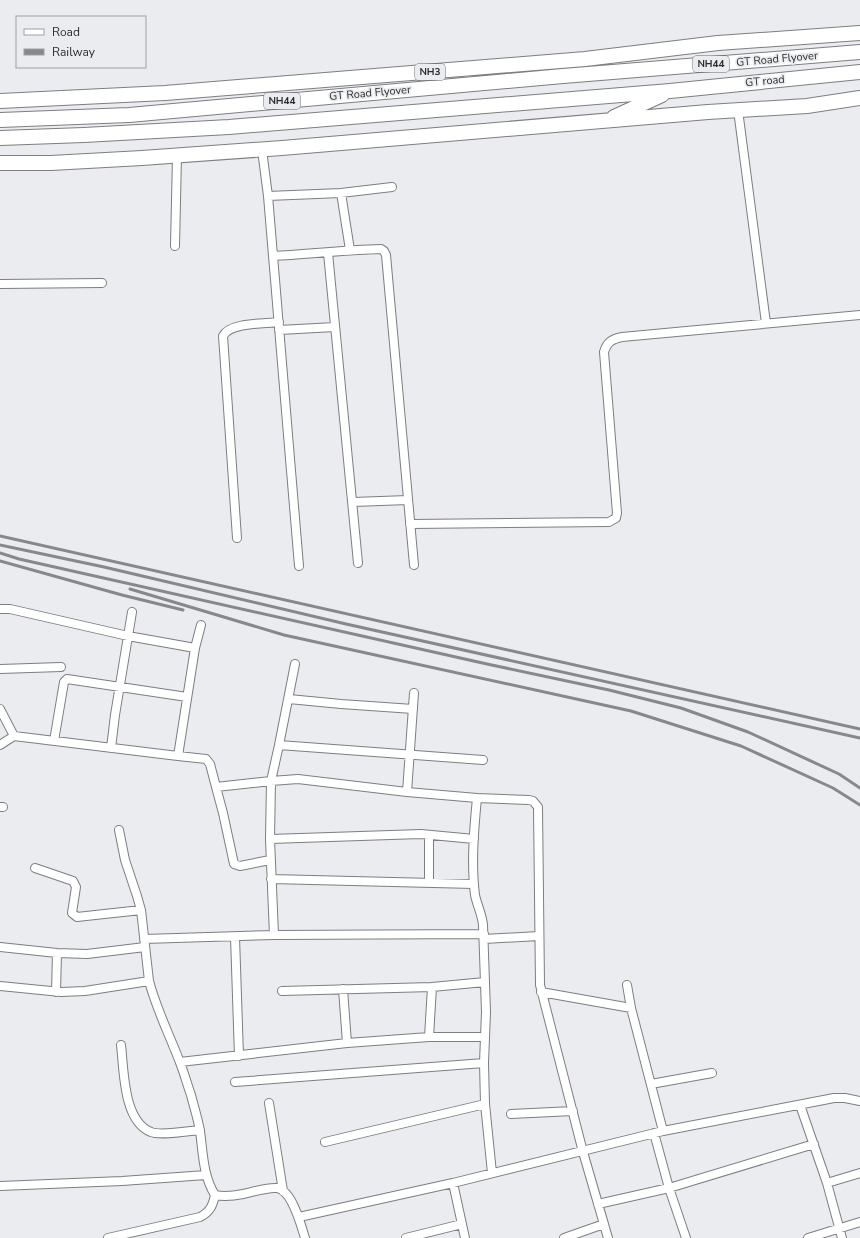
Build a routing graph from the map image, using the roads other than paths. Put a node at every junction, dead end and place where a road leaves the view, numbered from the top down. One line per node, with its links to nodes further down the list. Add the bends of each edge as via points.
1 (860, 33): 6 (highway, NH3, via 165,93)
2 (860, 52): 8 (highway, GT Road Flyover / NH44, via 129,115)
3 (860, 72): 4 (highway, GT road / NH44)
4 (670, 91): 9 (highway); 10 (highway, GT Road Flyover / NH44, via 229,126)
5 (860, 98): 7 (highway, via 807,106)
6 (0, 101)
7 (738, 110): 9 (highway); 24 (street)
8 (0, 120)
9 (605, 122): 11 (highway)
10 (0, 138)
11 (262, 150): 12 (highway); 16 (street)
12 (177, 156): 13 (highway, via 51,163); 17 (street)
13 (0, 163)
14 (392, 187): 15 (street)
15 (341, 193): 16 (street); 18 (street)
16 (268, 196): 20 (street)
17 (175, 246)
18 (350, 250): 19 (street); 27 (street, via 380,249 386,255)
19 (328, 253): 20 (street); 26 (street)
20 (273, 256): 25 (street)
21 (0, 284): 22 (street)
22 (102, 284)
23 (860, 315): 24 (street)
24 (766, 323): 29 (street, via 622,337 607,343 604,352 617,513 612,521)
25 (279, 326): 26 (street); 30 (street, via 234,327 226,331 224,336); 33 (street)
26 (335, 327): 28 (street)
27 (408, 500): 28 (street); 29 (street)
28 (353, 502): 31 (street)
29 (410, 524): 32 (street)
30 (237, 538)
31 (358, 563)
32 (414, 565)
33 (299, 566)
34 (0, 609): 37 (street, via 10,609)
35 (132, 612): 37 (street)
36 (201, 625): 38 (street)
37 (128, 636): 38 (street); 42 (street)
38 (195, 648): 44 (street)
39 (295, 664): 45 (street)
40 (61, 667): 41 (street)
41 (0, 669)
42 (120, 688): 44 (street); 49 (street, via 67,679 64,682); 52 (street)
43 (414, 693): 47 (street)
44 (187, 698): 54 (street)
45 (289, 699): 47 (street); 51 (street)
46 (0, 708): 48 (street)
47 (413, 710): 53 (street)
48 (14, 736): 49 (street); 50 (street)
49 (54, 741): 52 (street)
50 (0, 744)
51 (279, 746): 53 (street); 56 (street)
52 (111, 748): 54 (street)
53 (410, 754): 55 (street); 58 (street)
54 (178, 756): 57 (street, via 206,759 210,764)
55 (484, 760)
56 (271, 781): 57 (street); 58 (street, via 306,780); 62 (street)
57 (216, 787): 64 (street, via 234,864 240,866)
58 (407, 792): 59 (street)
59 (477, 798): 63 (street); 72 (street, via 529,800 538,807)
60 (119, 830): 69 (street, via 125,860)
61 (429, 835): 62 (street); 63 (street); 67 (street)
62 (270, 839): 64 (street)
63 (474, 839): 68 (street)
64 (270, 860): 66 (street)
65 (35, 868): 69 (street, via 73,881 76,888 72,913 74,916)
66 (271, 879): 67 (street); 70 (street)
67 (429, 883): 68 (street)
68 (474, 884): 71 (street, via 475,896 482,914)
69 (141, 910): 74 (street)
70 (274, 936): 71 (street); 73 (street)
71 (484, 936): 72 (street); 78 (street)
72 (539, 936): 85 (street)
73 (234, 937): 74 (street); 91 (street)
74 (145, 943): 76 (street, via 87,954); 77 (street)
75 (0, 947): 76 (street)
76 (57, 953): 84 (street)
77 (149, 981): 84 (street, via 86,991); 92 (street, via 156,1005)
78 (485, 982): 81 (street); 88 (street)
79 (626, 985): 86 (street)
80 (0, 986): 84 (street)
81 (432, 987): 82 (street); 87 (street)
82 (343, 989): 83 (street); 89 (street)
83 (282, 991)
84 (56, 992)
85 (541, 992): 86 (street); 101 (street)
86 (630, 1008): 96 (street)
87 (429, 1037): 88 (street); 89 (street)
88 (485, 1037): 93 (street)
89 (347, 1043): 91 (street)
90 (121, 1045): 103 (street, via 126,1093 138,1122 151,1132)
91 (239, 1056): 92 (street)
92 (180, 1062): 103 (street)
93 (484, 1063): 95 (street); 99 (street)
94 (712, 1073): 96 (street)
95 (235, 1082)
96 (651, 1084): 104 (street)
97 (860, 1101): 100 (street, via 838,1098)
98 (268, 1103): 116 (street)
99 (485, 1104): 106 (street); 109 (street)
100 (800, 1105): 104 (street); 107 (street)
101 (573, 1111): 102 (street); 108 (street)
102 (511, 1114)
103 (200, 1130): 111 (street)
104 (663, 1131): 105 (street)
105 (654, 1133): 108 (street); 115 (street)
106 (325, 1142)
107 (814, 1144): 113 (street); 115 (street)
108 (583, 1152): 109 (street); 118 (street)
109 (492, 1173): 112 (street)
110 (860, 1173): 113 (street)
111 (206, 1175): 114 (street); 117 (street)
112 (453, 1183): 119 (street); 121 (street)
113 (827, 1183): 123 (street)
114 (0, 1186)
115 (669, 1188): 118 (street); 130 (street)
116 (283, 1191): 117 (street, via 274,1188 230,1196); 119 (street)
117 (215, 1195): 124 (street, via 209,1211 200,1217)
118 (598, 1204): 122 (street)
119 (299, 1217): 125 (street)
120 (860, 1222): 123 (street)
121 (462, 1224): 126 (street); 127 (street)
122 (604, 1224): 128 (street); 129 (street)
123 (840, 1229): 131 (street); 132 (street)
124 (108, 1238)
125 (305, 1238)
126 (406, 1238)
127 (466, 1238)
128 (564, 1238)
129 (608, 1238)
130 (686, 1238)
131 (808, 1238)
132 (842, 1238)

